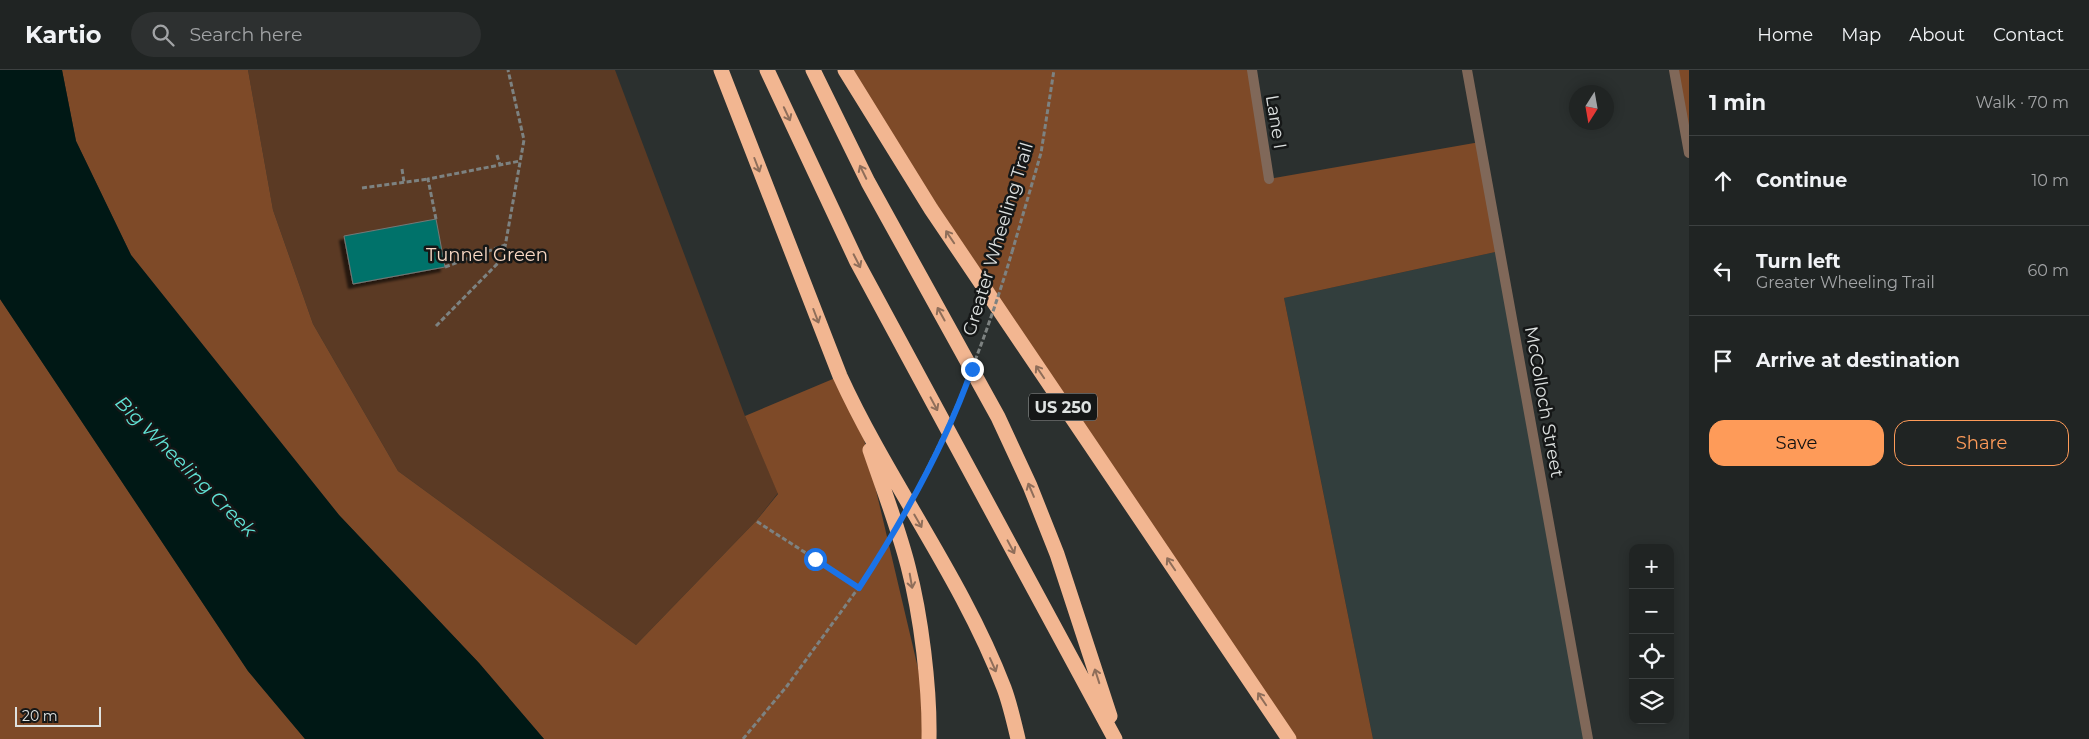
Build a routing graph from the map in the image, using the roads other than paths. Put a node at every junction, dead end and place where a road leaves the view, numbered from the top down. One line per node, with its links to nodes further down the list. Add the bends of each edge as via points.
1 (721, 70): 10 (highway, one-way to 10, via 836,367)
2 (766, 70): 13 (highway, one-way to 13, via 857,262)
3 (813, 70): 13 (highway, one-way to 3, via 1057,554 1030,486 998,417 868,182)
4 (845, 70): 14 (highway, US 250, one-way to 4, via 936,217)
5 (1252, 70): 9 (street, Lane I)
6 (1467, 70): 15 (street, McColloch Street)
7 (1674, 70): 8 (street)
8 (1689, 153)
9 (1269, 179)
10 (859, 418): 11 (highway, one-way to 11, via 908,566 922,644); 12 (highway, one-way to 12, via 972,616 1004,689)
11 (930, 739)
12 (1018, 739)
13 (1116, 739)
14 (1289, 739)
15 (1588, 739)

